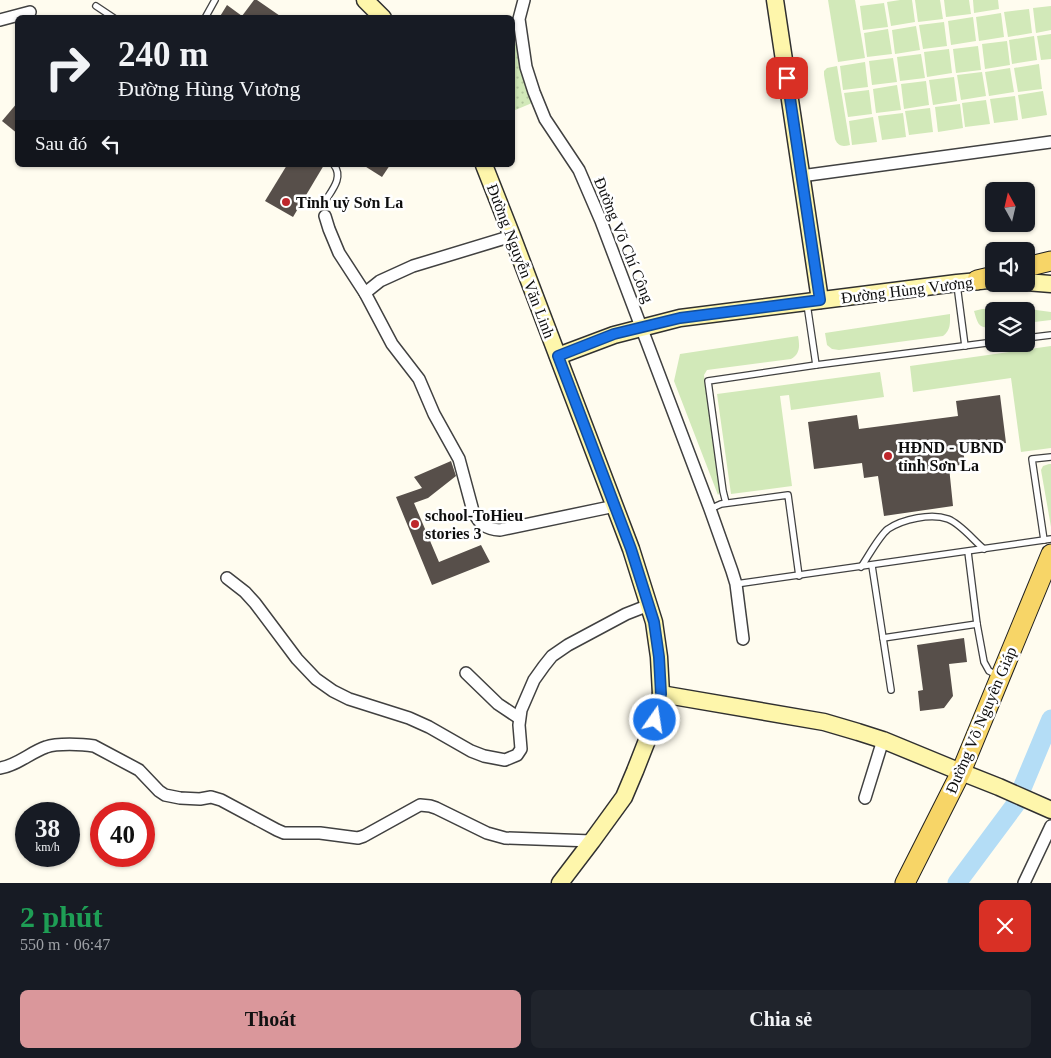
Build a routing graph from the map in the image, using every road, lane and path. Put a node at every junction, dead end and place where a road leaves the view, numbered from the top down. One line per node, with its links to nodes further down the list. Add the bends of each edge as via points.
1 (214, 0): 9 (lane)
2 (524, 0): 13 (street, Đường Võ Chí Công)
3 (775, 0): 17 (street)
4 (368, 1): 10 (street)
5 (96, 6): 8 (lane)
6 (30, 12): 7 (street)
7 (19, 15)
8 (110, 15)
9 (206, 15)
10 (380, 15)
11 (15, 16): 12 (street)
12 (0, 20)
13 (516, 20): 29 (street, Đường Võ Chí Công, via 526,67 545,119 579,170)
14 (1051, 142): 17 (street)
15 (335, 167): 18 (lane, via 338,180)
16 (485, 167): 20 (street, Đường Nguyễn Văn Linh)
17 (802, 176): 28 (street)
18 (324, 203)
19 (325, 216): 27 (street, via 339,252)
20 (512, 236): 27 (street, via 413,266 380,281); 34 (street, Đường Nguyễn Văn Linh)
21 (1051, 261): 22 (main road)
22 (1035, 265)
23 (985, 279): 24 (street, Đường Hùng Vương)
24 (957, 283): 28 (street, Đường Hùng Vương); 33 (lane)
25 (1035, 283): 26 (street)
26 (1051, 284)
27 (365, 293): 38 (street, via 392,344 419,379 459,459 473,512 481,524 500,530)
28 (813, 301): 29 (street, Đường Hùng Vương, via 680,318); 35 (lane)
29 (642, 328): 34 (street, Đường Hùng Vương, via 614,334); 39 (street, Đường Võ Chí Công)
30 (1051, 335): 31 (lane)
31 (1035, 337)
32 (985, 343): 33 (lane)
33 (966, 346): 35 (lane)
34 (558, 356): 38 (street, Đường Nguyễn Văn Linh)
35 (816, 366): 37 (lane, via 708,381)
36 (1051, 457): 41 (lane, via 1032,459)
37 (726, 503): 39 (lane); 46 (lane, via 788,494)
38 (615, 506): 49 (street, Đường Nguyễn Văn Linh)
39 (710, 508): 48 (street, Đường Võ Chí Công)
40 (1051, 539): 41 (lane)
41 (1047, 547): 42 (lane); 54 (main road, Đường Võ Nguyên Giáp)
42 (984, 549): 43 (lane); 45 (lane, via 948,519 926,516 903,521 887,530)
43 (968, 552): 44 (lane); 50 (lane)
44 (872, 566): 45 (lane); 51 (lane)
45 (861, 567): 46 (lane)
46 (799, 576): 48 (lane)
47 (227, 578): 57 (street, via 255,603 316,679 349,699 409,718 471,751 494,759 504,760 517,755 521,749)
48 (736, 584): 52 (street, Đường Võ Chí Công)
49 (649, 604): 56 (street, Đường Nguyễn Văn Linh, via 659,657); 57 (street, via 609,622 552,656 534,680)
50 (978, 624): 51 (lane); 54 (lane, via 984,662 989,671)
51 (883, 638): 55 (lane)
52 (743, 639)
53 (466, 673): 57 (street, via 498,704)
54 (1000, 677): 60 (main road, Đường Võ Nguyên Giáp)
55 (891, 690)
56 (661, 694): 58 (street, via 824,722); 64 (street, Đường Nguyễn Văn Linh, via 655,720 624,797)
57 (519, 718)
58 (884, 740): 60 (street); 61 (street)
59 (1, 768): 64 (street, via 53,745 87,745 139,770 165,795 221,800 284,833 320,832 358,838 420,806 430,806 505,838)
60 (961, 772): 62 (street); 66 (main road, Đường Võ Nguyên Giáp)
61 (865, 798)
62 (1050, 809)
63 (1051, 826): 67 (street)
64 (592, 841): 65 (street, Đường Nguyễn Văn Linh)
65 (560, 883)
66 (905, 883)
67 (1024, 883)

